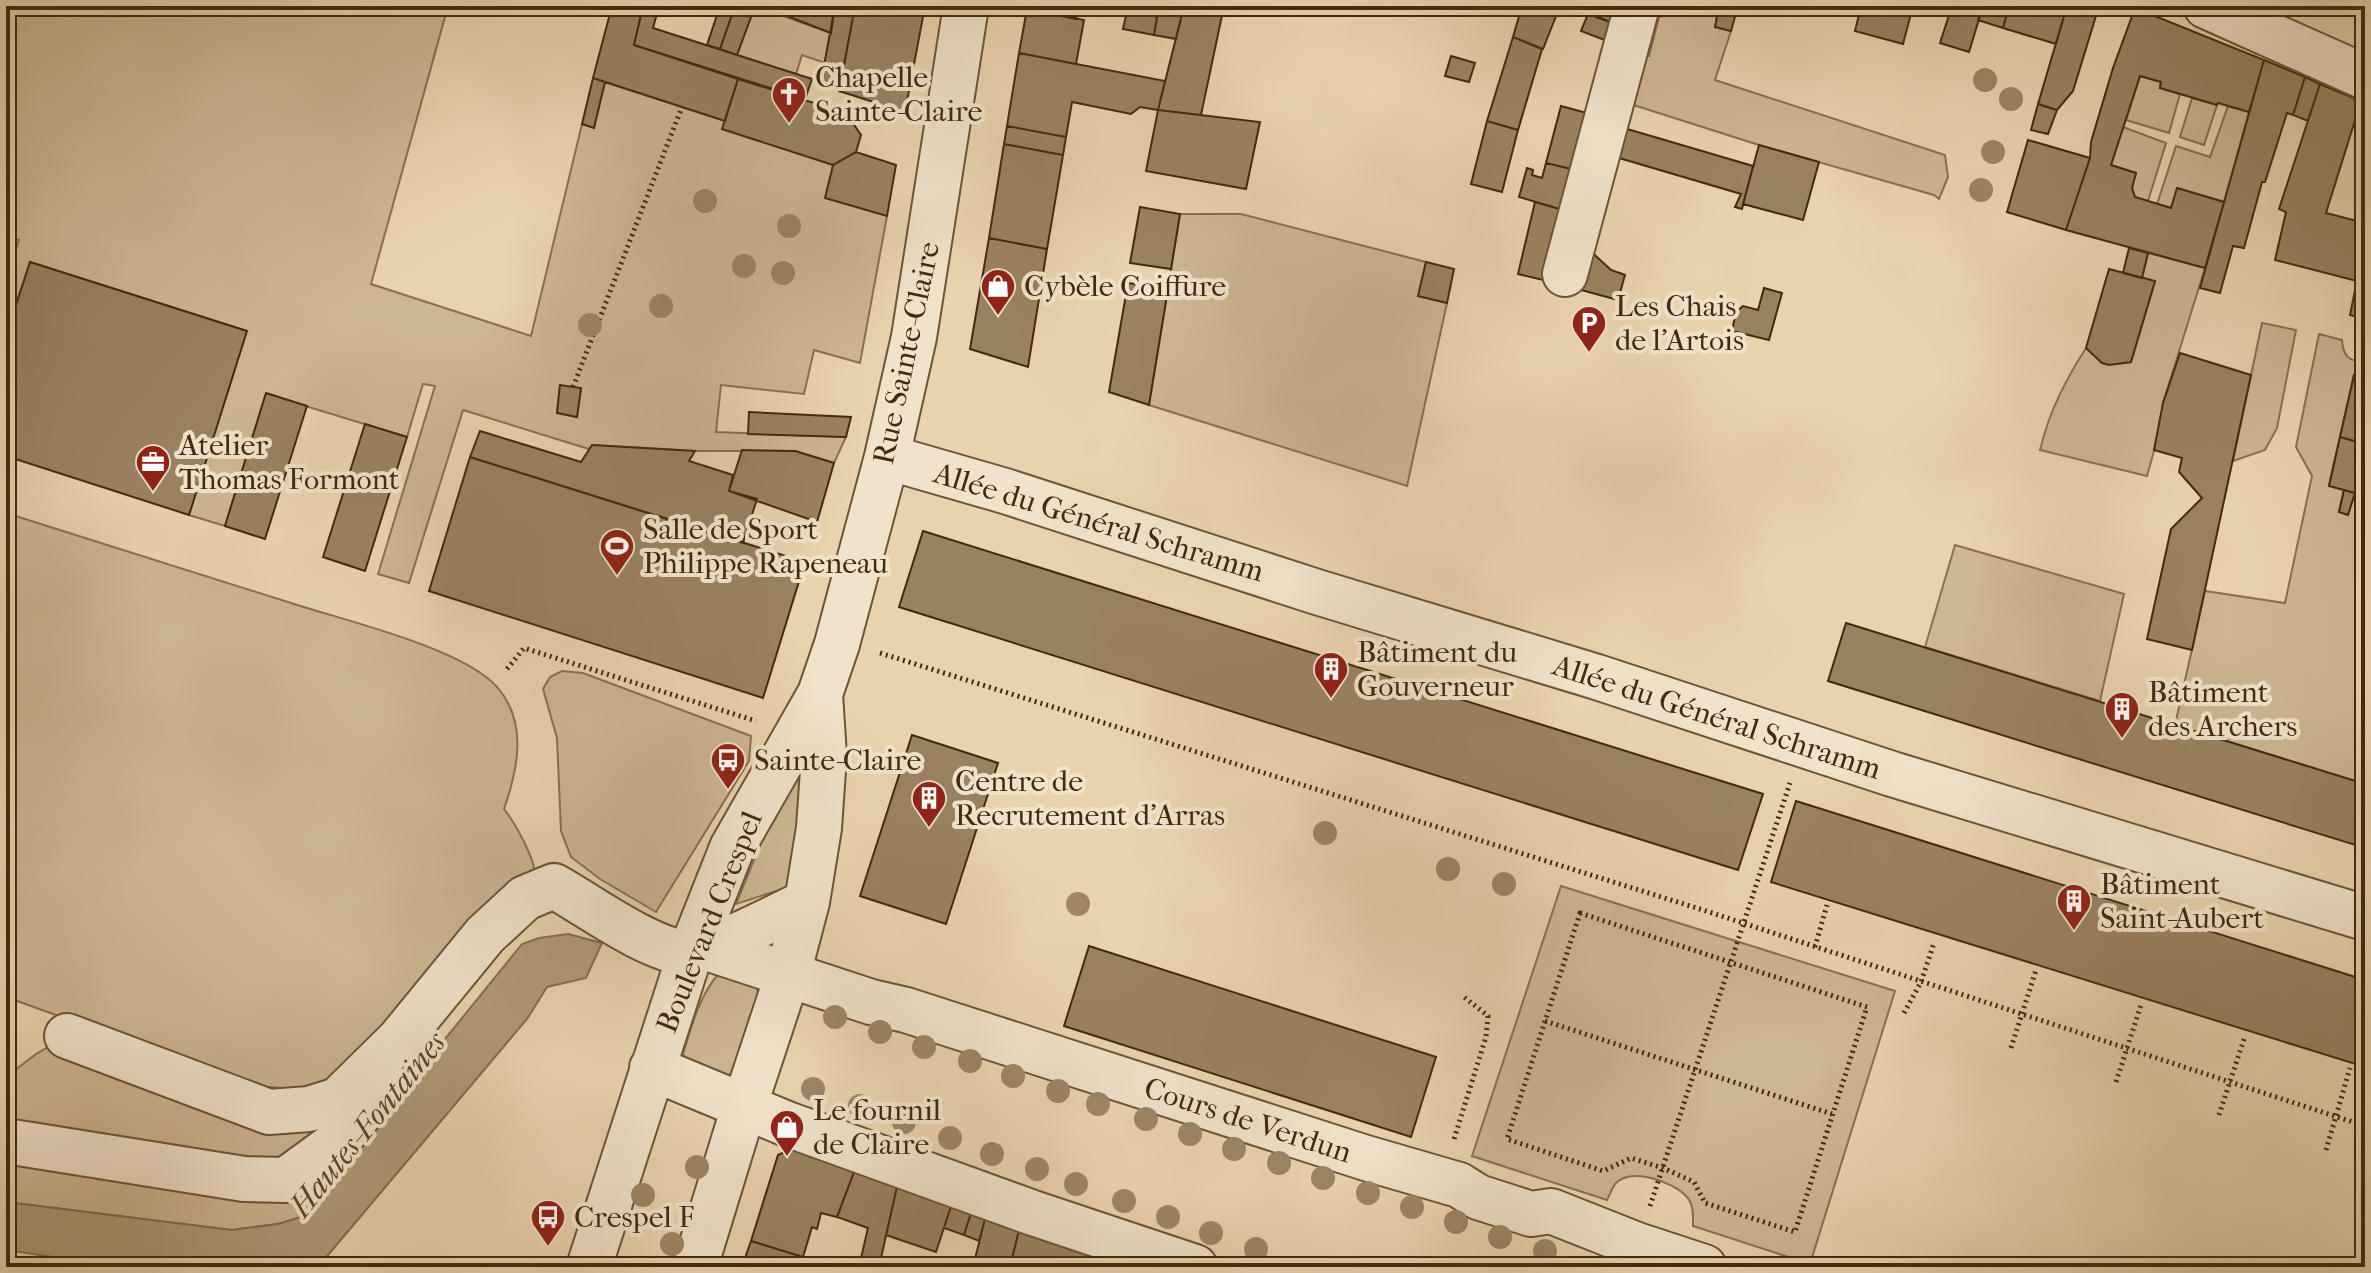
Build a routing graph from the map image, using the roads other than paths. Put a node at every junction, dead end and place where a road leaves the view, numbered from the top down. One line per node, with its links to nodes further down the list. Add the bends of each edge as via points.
1 (966, 6): 6 (street, Rue Sainte-Claire, via 914,337)
2 (1637, 6): 5 (street)
3 (2206, 6): 4 (street)
4 (2365, 77)
5 (1565, 274)
6 (887, 457): 7 (street, Rue Sainte-Claire); 9 (street, Allée du Général Schramm)
7 (820, 694): 8 (street, via 824,756); 10 (street, Boulevard Crespel, via 732,848)
8 (807, 902): 10 (street); 11 (street)
9 (2365, 918)
10 (699, 951): 11 (street, Cours de Verdun); 13 (street, Cours de Verdun, via 663,947 554,886 525,898 485,935); 14 (street, Boulevard Crespel)
11 (788, 974): 15 (street); 17 (street, Cours de Verdun, via 1459,1185 1478,1197 1531,1214 1551,1211)
12 (67, 1036): 13 (street, via 269,1112 338,1100)
13 (399, 1040): 16 (street, via 391,1075 334,1145 286,1180 244,1179)
14 (652, 1068): 15 (street); 18 (street, Boulevard Crespel)
15 (744, 1107): 19 (street); 20 (street)
16 (6, 1141)
17 (1634, 1256): 21 (street, Cours de Verdun)
18 (589, 1267)
19 (695, 1267)
20 (1195, 1267)
21 (1704, 1267)

